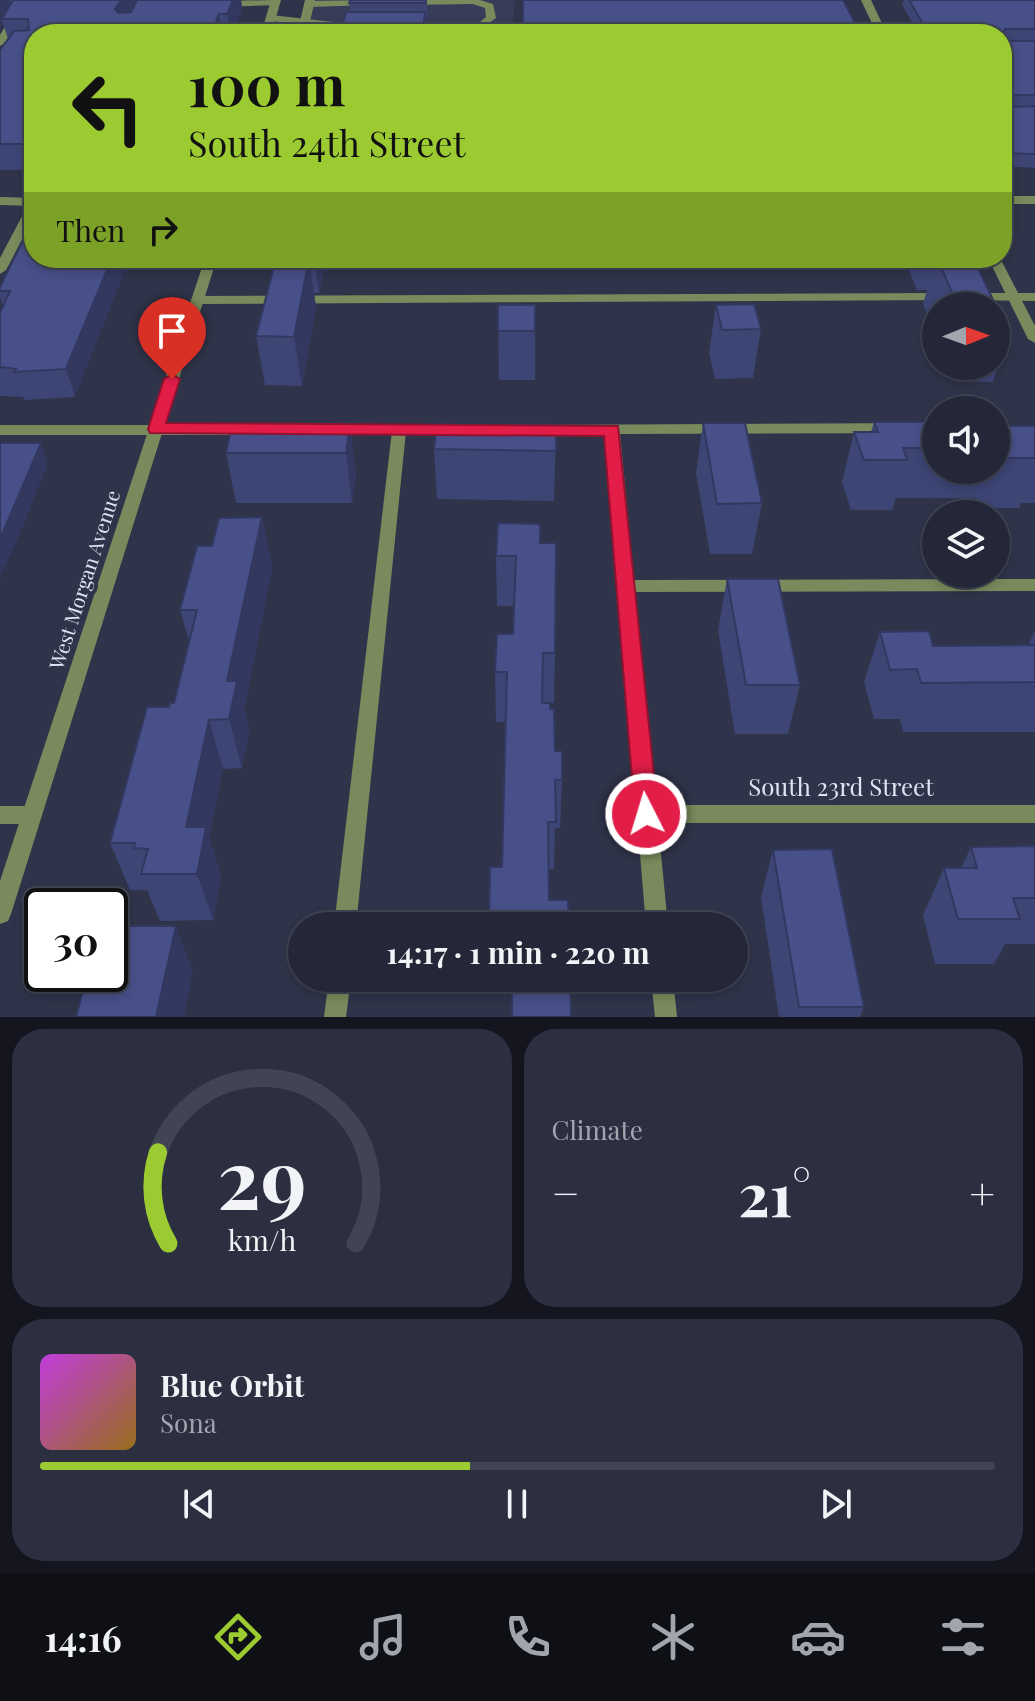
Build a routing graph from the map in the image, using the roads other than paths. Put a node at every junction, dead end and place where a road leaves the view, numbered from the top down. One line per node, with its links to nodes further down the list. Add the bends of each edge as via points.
1 (866, 0): 13 (street)
2 (0, 1): 14 (street, via 24,1)
3 (276, 2): 7 (street); 8 (street)
4 (310, 2): 6 (street); 9 (street)
5 (401, 2): 12 (street, via 474,1 490,6 491,18)
6 (387, 3)
7 (214, 4)
8 (271, 18): 9 (street); 10 (street)
9 (305, 22): 11 (street)
10 (269, 24)
11 (354, 24)
12 (483, 24)
13 (877, 24)
14 (4, 47)
15 (1012, 200): 16 (street)
16 (1035, 200)
17 (0, 201): 18 (street)
18 (24, 202)
19 (24, 223): 22 (street)
20 (208, 268): 25 (street, West Morgan Avenue)
21 (999, 268): 23 (street)
22 (0, 270)
23 (1014, 297): 24 (street); 25 (street); 26 (street)
24 (1035, 297)
25 (197, 300): 28 (street, West Morgan Avenue)
26 (1035, 339)
27 (922, 428): 33 (street)
28 (156, 429): 29 (street); 30 (street); 41 (street, West Morgan Avenue)
29 (0, 430)
30 (259, 430)
31 (321, 430): 34 (street)
32 (523, 430): 33 (street)
33 (612, 430): 37 (street)
34 (399, 431): 35 (street); 42 (street)
35 (476, 431)
36 (1035, 585): 37 (street)
37 (625, 586): 38 (street)
38 (646, 814): 39 (street, South 23rd Street); 43 (street)
39 (1035, 814)
40 (0, 815): 41 (street)
41 (32, 815): 44 (street, West Morgan Avenue)
42 (347, 912)
43 (656, 912)
44 (0, 914)
45 (338, 992): 47 (street)
46 (663, 992): 48 (street)
47 (335, 1017)
48 (666, 1017)

